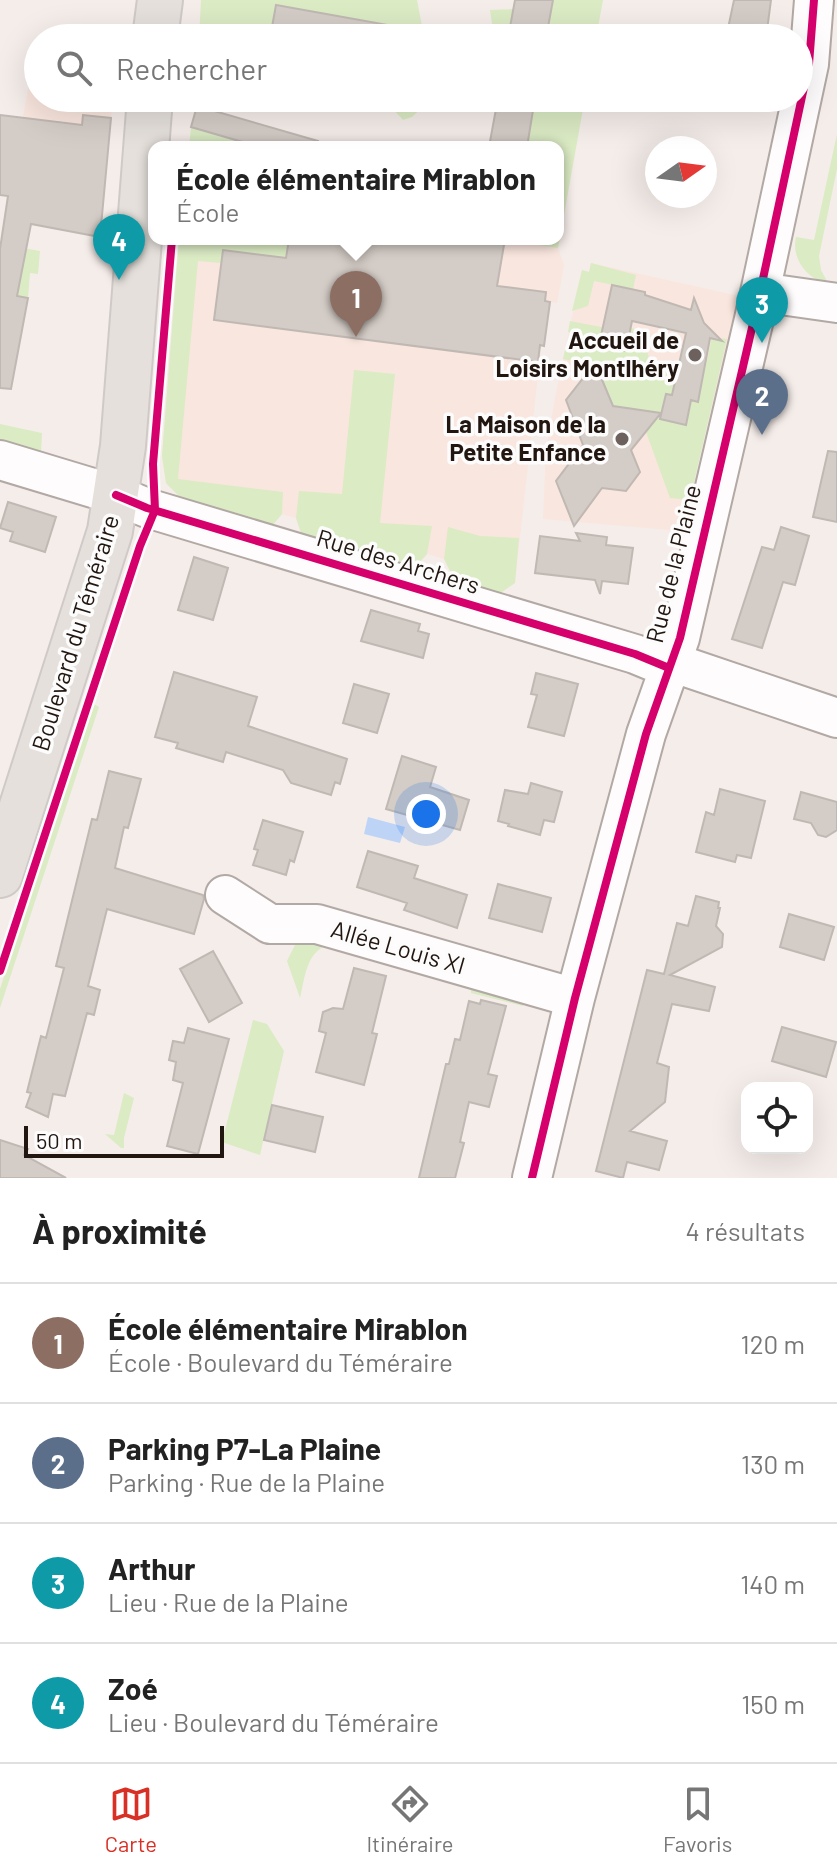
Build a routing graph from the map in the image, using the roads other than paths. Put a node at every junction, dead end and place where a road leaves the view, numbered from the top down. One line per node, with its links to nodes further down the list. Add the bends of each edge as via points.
1 (160, 0): 3 (main road)
2 (814, 0): 4 (street, Rue de la Plaine)
3 (157, 24)
4 (812, 24)
5 (149, 112): 10 (main road, Boulevard du Téméraire)
6 (799, 112): 7 (street, Rue de la Plaine)
7 (760, 292): 8 (street); 11 (street, Rue de la Plaine)
8 (837, 303)
9 (0, 460): 10 (street, Rue des Archers)
10 (116, 495): 11 (street, Rue des Archers); 14 (main road, Boulevard du Téméraire, via 105,551)
11 (669, 668): 12 (street, Rue des Archers, via 686,667); 13 (street, Rue des Archers, via 678,688); 16 (street, Rue de la Plaine, via 646,734)
12 (837, 718)
13 (837, 739)
14 (0, 875)
15 (225, 895): 16 (street, Allée Louis XI, via 270,924 317,924)
16 (575, 998): 17 (street, Rue de la Plaine)
17 (532, 1178)

